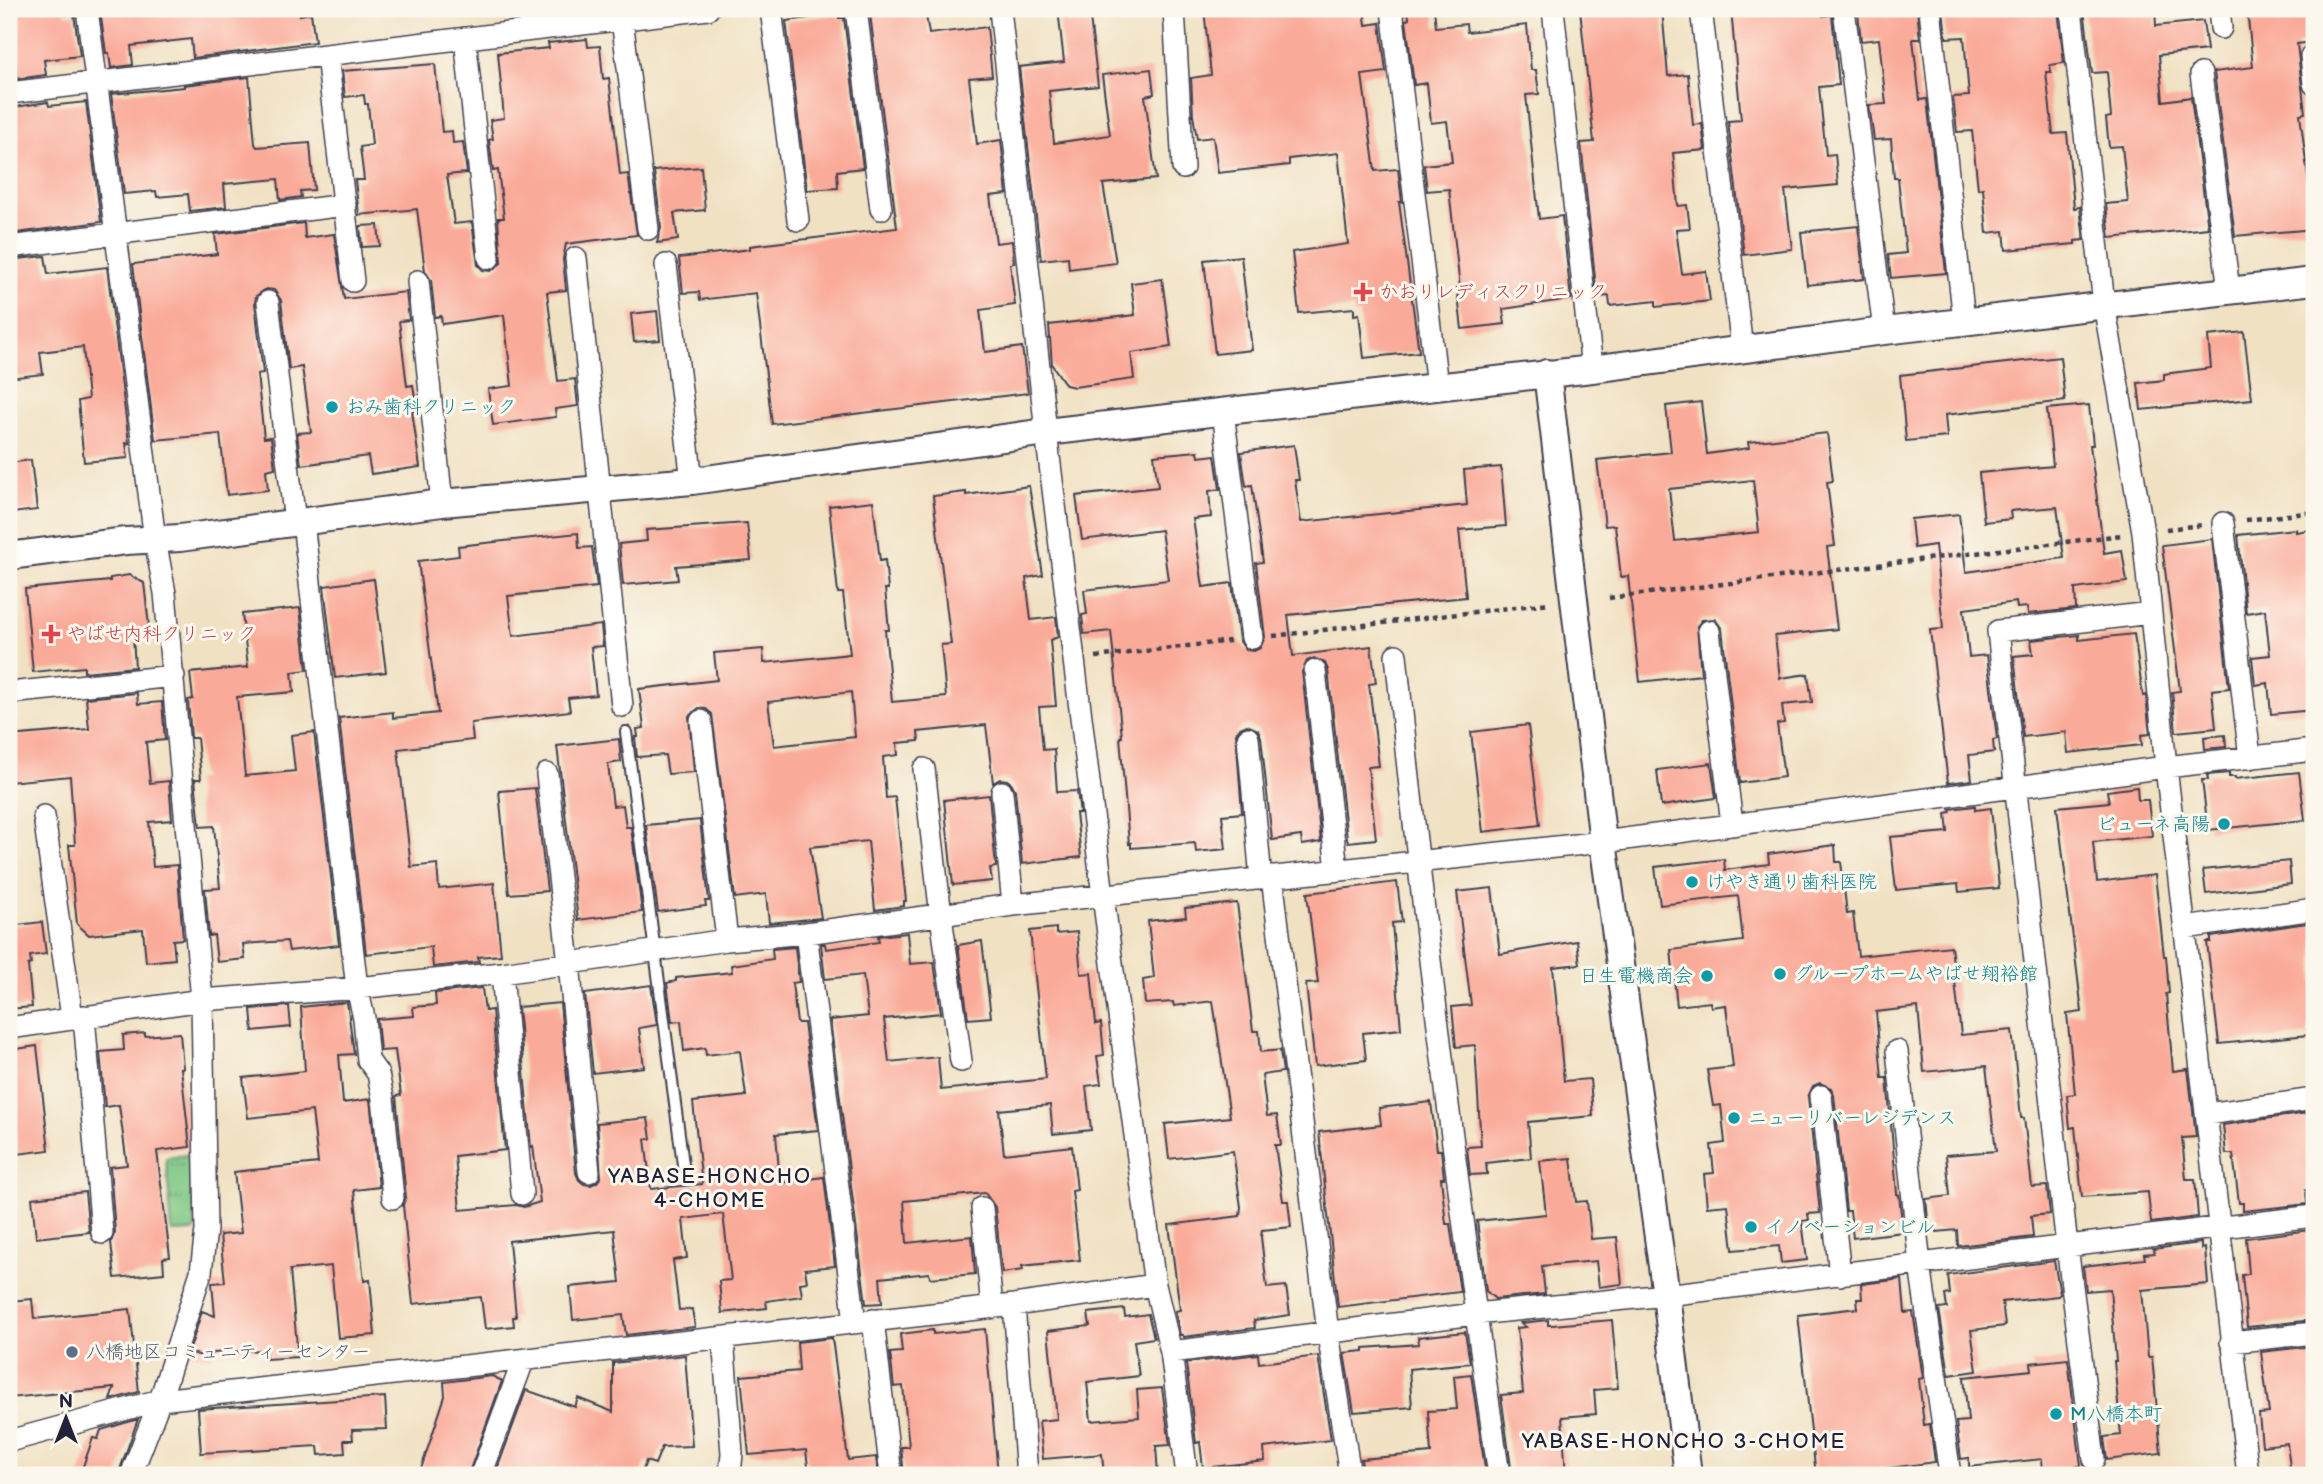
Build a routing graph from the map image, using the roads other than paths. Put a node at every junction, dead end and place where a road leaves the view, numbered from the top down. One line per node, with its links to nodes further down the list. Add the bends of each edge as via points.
1 (88, 9): 19 (street)
2 (700, 9): 14 (street)
3 (771, 9): 25 (street)
4 (856, 9): 24 (street)
5 (1000, 9): 45 (street)
6 (1174, 9): 22 (street)
7 (1392, 9): 43 (street)
8 (1553, 9): 41 (street)
9 (1701, 9): 40 (street)
10 (1844, 9): 39 (street)
11 (1930, 9): 38 (street)
12 (2071, 9): 37 (street)
13 (540, 19): 14 (street); 15 (street)
14 (622, 19): 26 (street)
15 (465, 37): 16 (street); 29 (street)
16 (327, 55): 19 (street); 23 (street)
17 (2311, 57): 20 (street)
18 (2201, 74): 35 (street)
19 (97, 82): 21 (street); 27 (street)
20 (2314, 84)
21 (9, 93)
22 (1183, 168)
23 (345, 205): 27 (street); 32 (street)
24 (881, 209)
25 (798, 220)
26 (648, 229)
27 (115, 234): 28 (street); 51 (street)
28 (9, 247)
29 (489, 258)
30 (576, 258): 47 (street)
31 (666, 265): 46 (street)
32 (353, 281)
33 (418, 281): 48 (street)
34 (2314, 281): 35 (street)
35 (2229, 290): 37 (street)
36 (268, 302): 49 (street)
37 (2104, 304): 38 (street); 53 (street, via 2143,532)
38 (1964, 321): 39 (street)
39 (1884, 331): 40 (street)
40 (1742, 349): 41 (street)
41 (1592, 369): 42 (street)
42 (1547, 373): 43 (street); 73 (street)
43 (1437, 386): 44 (street)
44 (1223, 412): 45 (street); 55 (street)
45 (1046, 432): 46 (street); 77 (street)
46 (692, 481): 47 (street)
47 (601, 488): 48 (street); 60 (street)
48 (442, 503): 49 (street)
49 (299, 522): 51 (street); 87 (street)
50 (2223, 523): 65 (street)
51 (155, 540): 52 (street); 58 (street)
52 (9, 556)
53 (2151, 613): 66 (street); 69 (street, via 1998,631)
54 (1709, 631): 72 (street)
55 (1252, 638)
56 (1396, 655): 74 (street)
57 (1315, 671): 75 (street)
58 (174, 676): 59 (street); 88 (street)
59 (9, 693)
60 (622, 706)
61 (701, 722): 83 (street)
62 (626, 733): 84 (lane)
63 (1248, 738): 76 (street)
64 (2314, 750): 65 (street)
65 (2250, 758): 66 (street)
66 (2166, 767): 69 (street); 81 (street)
67 (924, 769): 80 (street)
68 (547, 774): 85 (street)
69 (2017, 787): 72 (street); 104 (street)
70 (1002, 792): 78 (street)
71 (44, 816): 89 (street)
72 (1732, 825): 73 (street)
73 (1602, 842): 74 (street); 108 (street)
74 (1417, 862): 75 (street); 111 (street)
75 (1337, 870): 76 (street)
76 (1267, 878): 77 (street); 113 (street)
77 (1103, 896): 78 (street); 107 (street)
78 (1013, 905): 80 (street)
79 (2314, 909): 81 (street)
80 (941, 916): 82 (street); 92 (street)
81 (2185, 928): 95 (street)
82 (806, 933): 83 (street); 112 (street)
83 (727, 940): 84 (street)
84 (654, 950): 85 (street); 96 (lane)
85 (569, 963): 86 (street); 97 (street)
86 (502, 972): 87 (street); 98 (street)
87 (356, 988): 88 (street); 99 (street, via 369,1060 378,1074 383,1098)
88 (202, 1000): 89 (street); 119 (street, via 206,1230 201,1272)
89 (78, 1017): 90 (street); 103 (street)
90 (9, 1028)
91 (1897, 1051): 105 (street)
92 (961, 1061)
93 (1821, 1096): 106 (street)
94 (2314, 1099): 95 (street)
95 (2207, 1114): 102 (street)
96 (684, 1171)
97 (589, 1172)
98 (523, 1194)
99 (393, 1198)
100 (982, 1208): 110 (street)
101 (2314, 1216): 102 (street)
102 (2220, 1229): 104 (street); 116 (street)
103 (102, 1233)
104 (2067, 1246): 105 (street); 121 (street)
105 (1920, 1265): 106 (street); 131 (street)
106 (1840, 1275): 108 (street)
107 (1155, 1285): 109 (street); 117 (street)
108 (1665, 1296): 111 (street); 130 (street)
109 (1014, 1305): 110 (street); 126 (street)
110 (992, 1307): 112 (street)
111 (1475, 1314): 113 (street); 129 (street)
112 (864, 1321): 115 (street); 125 (street)
113 (1328, 1333): 117 (street); 128 (street)
114 (2314, 1333): 116 (street)
115 (723, 1338): 118 (street); 122 (street)
116 (2231, 1342): 132 (street)
117 (1171, 1352): 127 (street)
118 (523, 1361): 119 (street); 124 (street)
119 (160, 1400): 120 (street); 123 (street)
120 (9, 1441)
121 (2094, 1459)
122 (735, 1474)
123 (131, 1475)
124 (481, 1475)
125 (891, 1475)
126 (1027, 1475)
127 (1187, 1475)
128 (1350, 1475)
129 (1499, 1475)
130 (1688, 1475)
131 (1950, 1475)
132 (2248, 1475)

